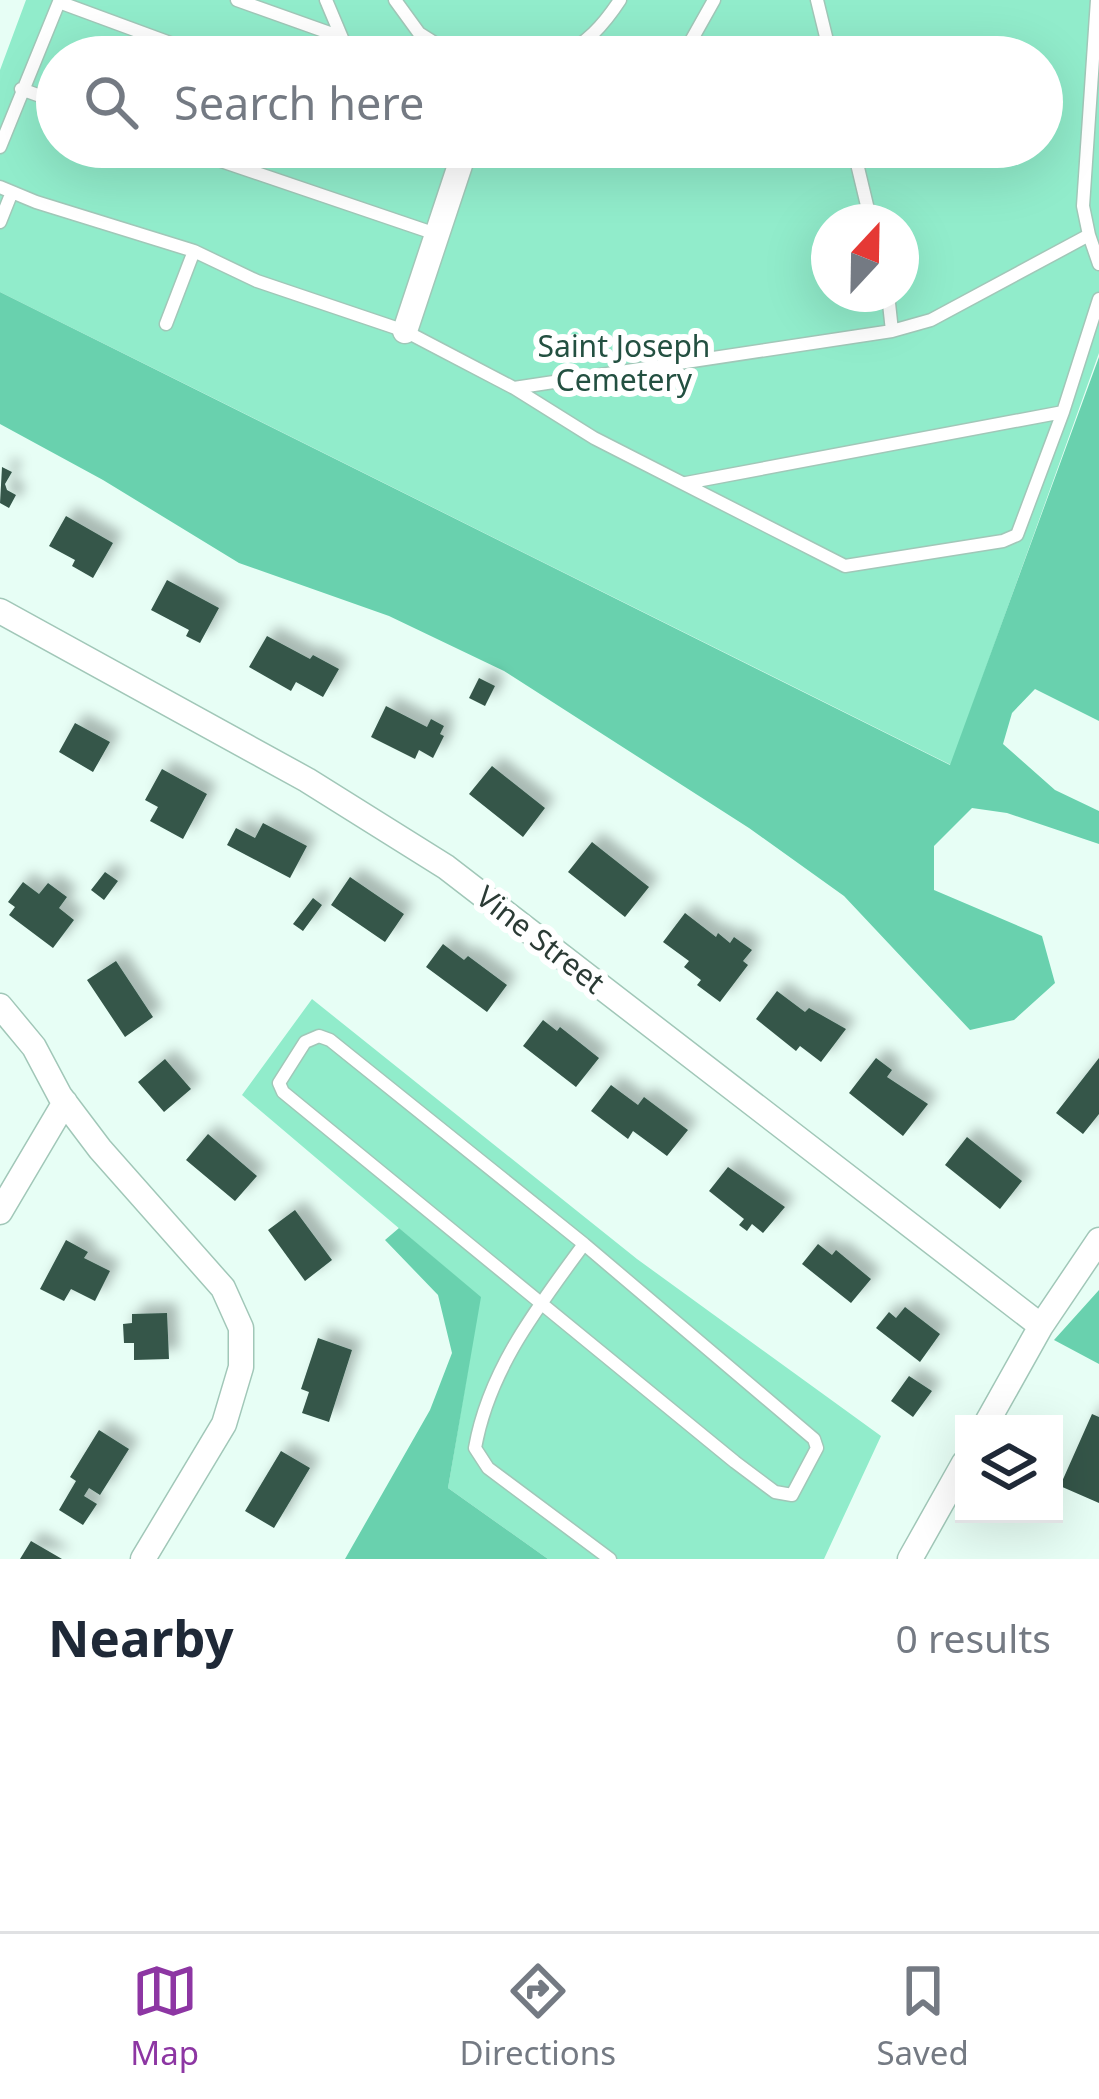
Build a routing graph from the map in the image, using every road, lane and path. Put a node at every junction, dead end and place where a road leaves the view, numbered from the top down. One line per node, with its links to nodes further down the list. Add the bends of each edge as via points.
1 (236, 0): 11 (lane)
2 (326, 0): 11 (lane)
3 (395, 0): 12 (lane)
4 (620, 0): 13 (lane)
5 (715, 0): 14 (lane)
6 (817, 0): 15 (lane)
7 (1097, 0): 27 (lane, via 1083,206)
8 (59, 1): 9 (lane); 10 (lane)
9 (44, 36)
10 (152, 36)
11 (338, 36)
12 (423, 36)
13 (590, 36)
14 (694, 36)
15 (826, 36)
16 (36, 54): 17 (lane)
17 (21, 89): 18 (lane); 19 (lane)
18 (36, 94)
19 (0, 147)
20 (242, 168): 26 (lane)
21 (459, 168): 26 (street)
22 (859, 168): 24 (lane)
23 (6, 190): 25 (lane); 28 (lane)
24 (867, 204)
25 (0, 222)
26 (436, 234): 33 (street)
27 (1089, 235): 29 (lane); 34 (lane, via 931,320)
28 (194, 251): 32 (lane); 33 (lane)
29 (1099, 264)
30 (1099, 299): 36 (lane)
31 (890, 312): 34 (lane)
32 (166, 324)
33 (405, 331): 35 (lane)
34 (892, 331): 35 (lane)
35 (514, 388): 37 (lane)
36 (1063, 412): 37 (lane); 37 (lane, via 1017,535 1003,541 845,566)
37 (686, 483)
38 (0, 611): 45 (street, Vine Street, via 307,780 446,867)
39 (0, 1006): 40 (street)
40 (64, 1102): 41 (street); 48 (street, via 223,1288 243,1342 224,1424)
41 (0, 1212)
42 (1099, 1240): 45 (street)
43 (584, 1244): 44 (lane); 44 (lane, via 814,1439 817,1448 792,1495 735,1462); 44 (lane, via 330,1040 305,1042 279,1083 283,1092)
44 (541, 1303): 49 (lane, via 501,1366 475,1448 488,1468)
45 (1041, 1326): 46 (street)
46 (991, 1415)
47 (955, 1479): 50 (street)
48 (143, 1559)
49 (610, 1559)
50 (910, 1559)

